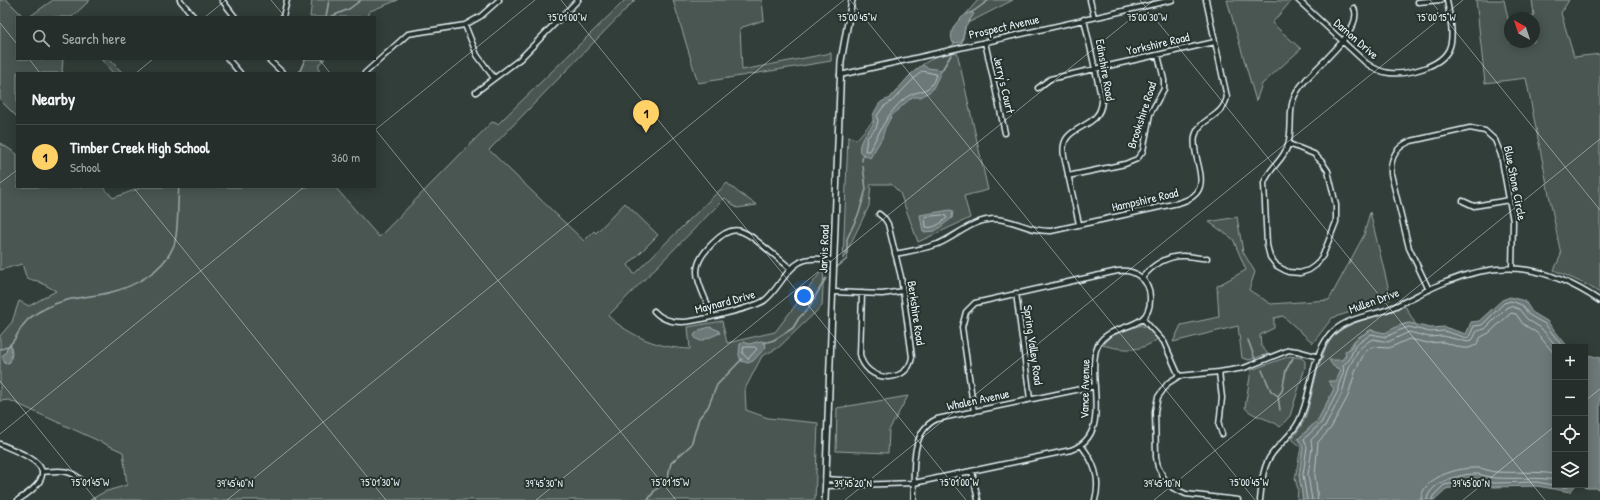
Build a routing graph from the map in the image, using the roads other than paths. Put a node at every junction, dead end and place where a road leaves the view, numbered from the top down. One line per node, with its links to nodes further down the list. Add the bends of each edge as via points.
1 (180, 0): 16 (street)
2 (222, 0): 17 (street)
3 (287, 0): 18 (street)
4 (499, 0): 21 (street, via 481,16)
5 (578, 0): 33 (street, via 528,52)
6 (852, 0): 32 (street, Jarvis Road, via 843,43)
7 (1090, 0): 19 (street)
8 (1172, 0): 13 (street, Prospect Avenue)
9 (1206, 0): 24 (street, Hampshire Road)
10 (1298, 0): 22 (street, Damon Drive)
11 (1441, 0): 14 (street)
12 (1447, 0): 22 (street, Damon Drive, via 1450,45 1445,56 1431,66 1402,72 1384,72 1370,66)
13 (1150, 2): 19 (street, Prospect Avenue)
14 (1418, 2)
15 (1354, 8): 22 (street, via 1356,15 1353,26)
16 (193, 16)
17 (234, 16)
18 (283, 16)
19 (1094, 17): 20 (street, Prospect Avenue)
20 (1084, 19): 23 (street, Prospect Avenue); 28 (street, Edinshire Road)
21 (465, 25): 31 (street, via 408,34); 33 (street, via 476,56)
22 (1342, 41): 37 (street, via 1293,97)
23 (985, 42): 32 (street, Prospect Avenue); 36 (street, Jerry's Court)
24 (1215, 42): 25 (street, Yorkshire Road); 42 (street, Hampshire Road, via 1226,97 1222,109 1204,122 1197,131 1195,144 1201,178 1200,187 1195,194 1183,202)
25 (1158, 55): 28 (street, Yorkshire Road); 38 (street, Brookshire Road, via 1164,86 1150,114 1141,154 1128,163)
26 (229, 60): 29 (street)
27 (269, 60): 30 (street)
28 (1095, 68): 34 (street, Yorkshire Road, via 1050,79); 38 (street, Edinshire Road, via 1102,106 1092,122 1075,129 1066,139 1063,150)
29 (239, 72)
30 (282, 72)
31 (366, 72)
32 (840, 74): 45 (street, Jarvis Road)
33 (494, 78): 35 (street)
34 (1038, 88)
35 (476, 92)
36 (1005, 133)
37 (1288, 144): 37 (street, via 1264,183 1267,245 1270,257 1277,266 1288,272 1300,273 1313,268 1321,259 1335,226 1337,214 1325,165 1314,154)
38 (1068, 176): 42 (street, Edinshire Road)
39 (1509, 200): 40 (street, via 1474,206); 47 (street, Blue Stone Circle, via 1514,224); 49 (street, Blue Stone Circle, via 1499,146 1493,137 1482,129 1465,128 1411,141 1396,151 1391,169 1408,248)
40 (1464, 201)
41 (879, 214): 43 (street, Berkshire Road, via 888,223)
42 (1079, 224): 43 (street, Hampshire Road, via 1041,231 994,219 970,225 934,245)
43 (896, 254): 50 (street, Berkshire Road)
44 (1207, 258): 48 (street, via 1185,256 1162,261)
45 (833, 260): 46 (street, Maynard Drive, via 806,260); 51 (street, Jarvis Road)
46 (791, 269): 56 (street, Maynard Drive, via 769,297 759,304); 56 (street, via 747,233 736,230 722,234 705,251 697,268 699,283)
47 (1512, 269): 49 (street, Mullen Drive, via 1470,274); 54 (street, Mullen Drive, via 1536,271 1560,278)
48 (1142, 278): 53 (street, via 1132,272 1121,270); 57 (street, via 1150,296 1148,311)
49 (1429, 290): 58 (street, Mullen Drive, via 1388,310 1341,325 1328,337)
50 (903, 291): 52 (street, via 886,294); 52 (street, Berkshire Road, via 912,360 903,373 884,377 869,371 861,358)
51 (833, 292): 52 (street); 69 (street, Jarvis Road)
52 (862, 293)
53 (1016, 294): 62 (street, Spring Valley Road); 63 (street, via 979,301 969,309 963,319 962,330)
54 (1600, 301)
55 (654, 311): 56 (street, Maynard Drive, via 663,318 680,322)
56 (712, 316)
57 (1143, 319): 60 (street, via 1164,342); 61 (street, Vance Avenue, via 1134,325 1109,333 1100,341 1096,353)
58 (1319, 357): 59 (street, via 1289,350 1250,366); 80 (street, Mullen Drive, via 1298,423 1273,452 1265,467)
59 (1219, 372): 60 (street); 64 (street, via 1222,398 1219,425)
60 (1179, 376): 79 (street, via 1164,387 1156,404 1156,457 1159,471 1168,484 1186,494)
61 (1095, 386): 62 (street, Whalen Avenue); 66 (street, Vance Avenue, via 1096,419 1091,432)
62 (1030, 399): 63 (street, Whalen Avenue)
63 (974, 412): 72 (street, Whalen Avenue, via 937,419 925,427 917,441)
64 (1222, 434)
65 (0, 444): 67 (street, via 32,458)
66 (1081, 444): 68 (street, via 1071,450); 78 (street, via 1095,465)
67 (42, 472): 70 (street, via 68,472 75,474); 74 (street, via 38,486)
68 (972, 472): 72 (street); 77 (street)
69 (826, 479): 71 (street, via 854,480); 73 (street, Jarvis Road)
70 (80, 480)
71 (859, 483): 72 (street); 73 (street, via 854,486)
72 (914, 483): 76 (street, Whalen Avenue)
73 (826, 486): 75 (street, Jarvis Road)
74 (18, 500)
75 (825, 500)
76 (914, 500)
77 (978, 500)
78 (1095, 500)
79 (1238, 500)
80 (1260, 500)

